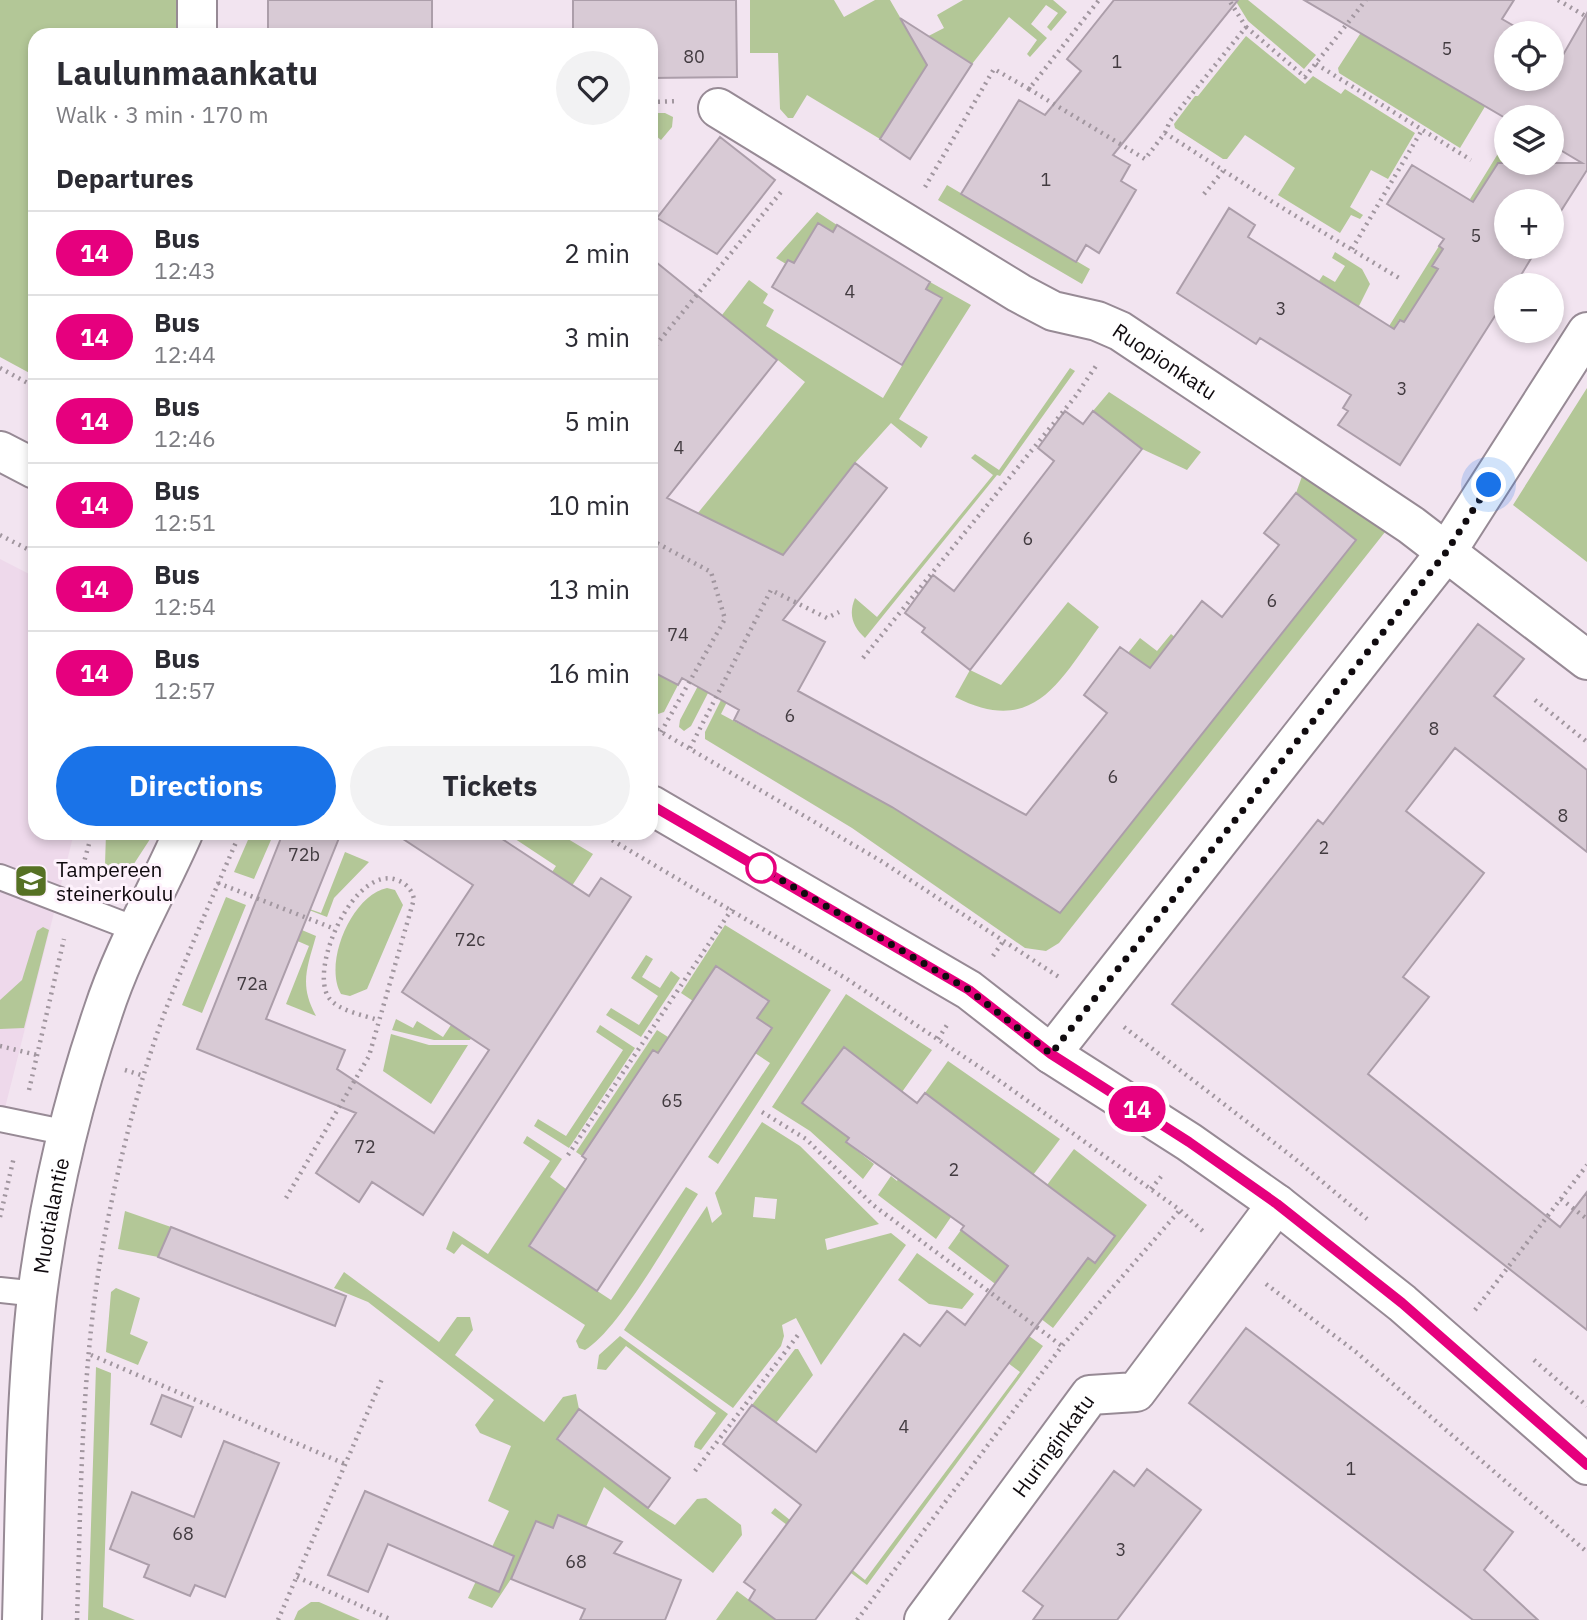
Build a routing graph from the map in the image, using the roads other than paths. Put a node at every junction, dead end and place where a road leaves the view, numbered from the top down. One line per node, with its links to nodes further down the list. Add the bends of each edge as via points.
1 (197, 0): 2 (street)
2 (197, 28)
3 (718, 108): 7 (street, Ruopionkatu, via 1053,311 1119,331)
4 (1587, 332): 7 (street)
5 (0, 451): 6 (street)
6 (28, 465)
7 (1447, 551): 8 (street, Ruopionkatu); 13 (street)
8 (1587, 660)
9 (658, 809): 13 (street, via 969,990)
10 (180, 840): 12 (street, Muotialantie)
11 (0, 877): 12 (lane)
12 (138, 930): 15 (street, Muotialantie, via 102,1013)
13 (1051, 1054): 16 (street)
14 (11, 1121): 15 (lane)
15 (68, 1133): 18 (street, Muotialantie)
16 (1277, 1204): 19 (street, via 1402,1303); 21 (street, Huringinkatu, via 1136,1392 1090,1395)
17 (0, 1290): 18 (lane)
18 (38, 1294): 20 (street, Muotialantie)
19 (1587, 1465)
20 (22, 1620)
21 (924, 1620)

